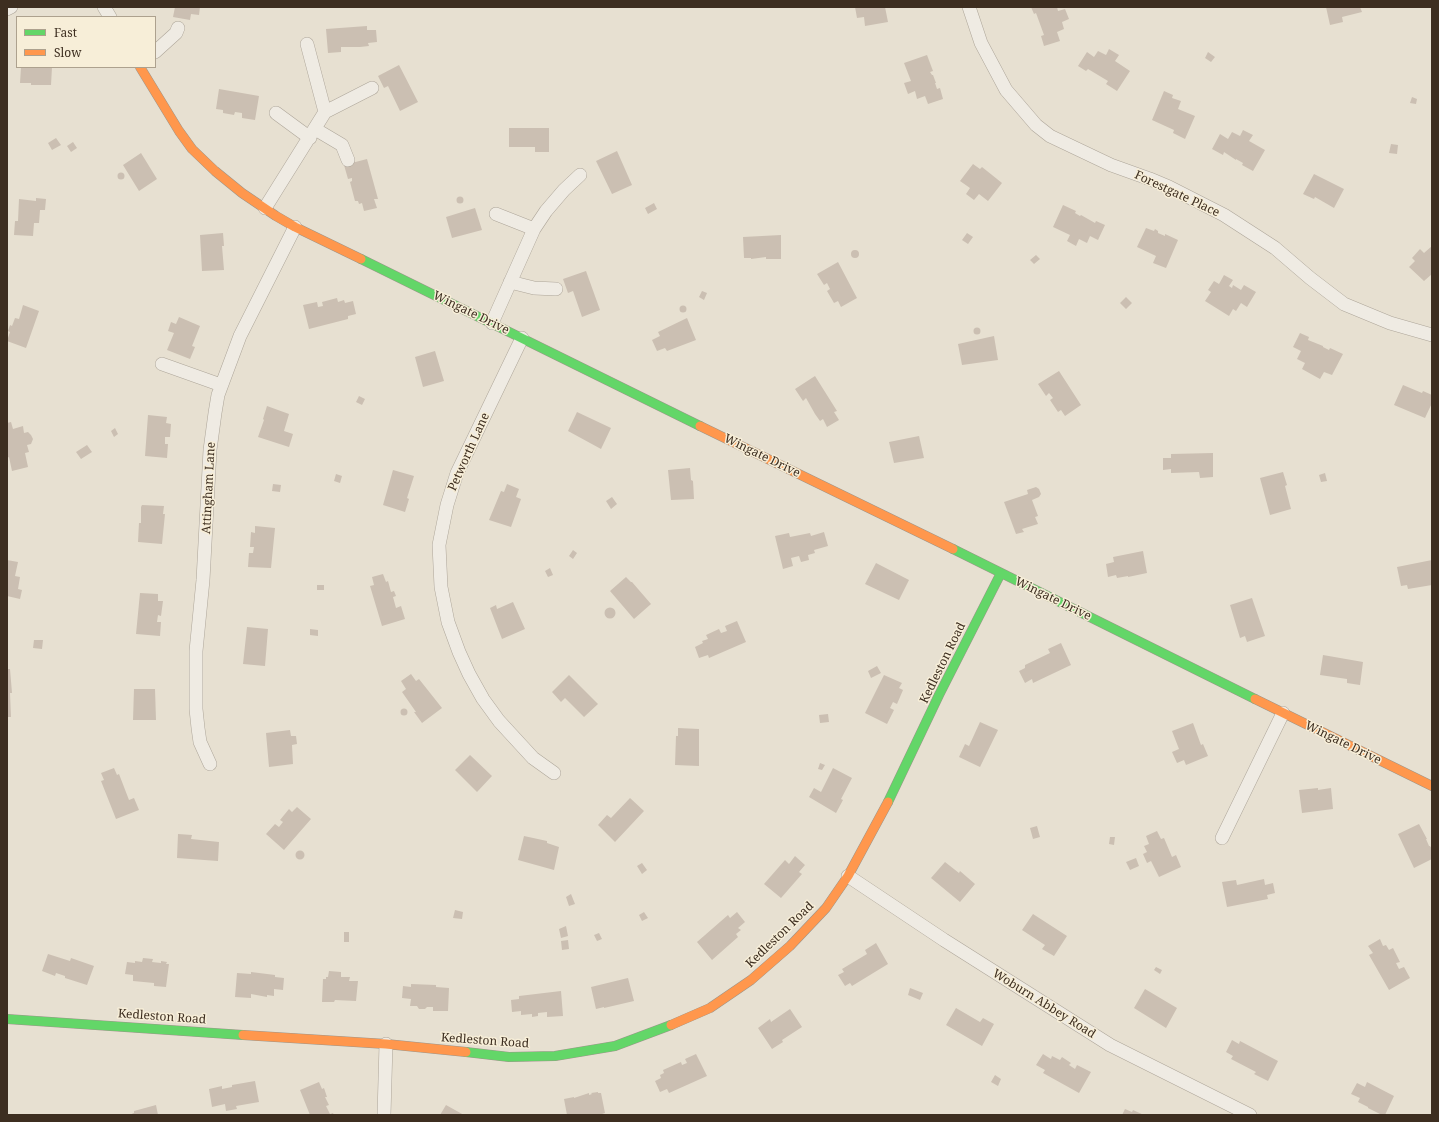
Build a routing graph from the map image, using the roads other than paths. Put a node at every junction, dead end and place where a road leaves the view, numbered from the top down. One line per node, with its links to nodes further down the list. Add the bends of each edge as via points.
1 (11, 7): 4 (street)
2 (104, 7): 5 (street)
3 (969, 7): 23 (street, Forestgate Place, via 981,43 1006,90 1036,126 1050,136 1111,165 1169,187 1224,215 1275,248 1344,304)
4 (7, 9)
5 (109, 16)
6 (178, 28): 8 (street, via 176,33)
7 (307, 44): 11 (street)
8 (156, 51)
9 (141, 68): 16 (street, Wingate Drive, via 192,148 221,176)
10 (372, 88): 11 (street)
11 (325, 112): 13 (street)
12 (276, 113): 13 (street)
13 (313, 134): 14 (street, via 342,145); 16 (street)
14 (348, 160)
15 (580, 175): 19 (street, via 546,211)
16 (265, 208): 18 (street, Wingate Drive)
17 (496, 214): 19 (street)
18 (295, 227): 22 (street, Wingate Drive); 26 (street, Attingham Lane, via 240,336)
19 (534, 229): 20 (street)
20 (510, 282): 21 (street, via 534,288); 22 (street)
21 (556, 289)
22 (492, 323): 24 (street, Wingate Drive)
23 (1432, 335)
24 (522, 338): 27 (street, Wingate Drive); 30 (street, Petworth Lane, via 457,473 439,545 441,587 448,622 459,652 483,699 499,721 533,758)
25 (162, 364): 26 (street)
26 (221, 385): 29 (street, Attingham Lane, via 210,450 204,580 196,651 198,728 200,742)
27 (1001, 573): 28 (street, Wingate Drive); 33 (street, Kedleston Road, via 888,803)
28 (1283, 713): 31 (street, Wingate Drive); 32 (street)
29 (210, 764)
30 (554, 773)
31 (1432, 786)
32 (1222, 838)
33 (848, 876): 35 (street, Kedleston Road, via 826,908 790,946 751,980 710,1008 663,1029 615,1046 555,1056 509,1057); 37 (street, Woburn Abbey Road, via 1110,1045)
34 (7, 1019): 35 (street, Kedleston Road)
35 (386, 1044): 36 (street)
36 (384, 1115)
37 (1250, 1115)

